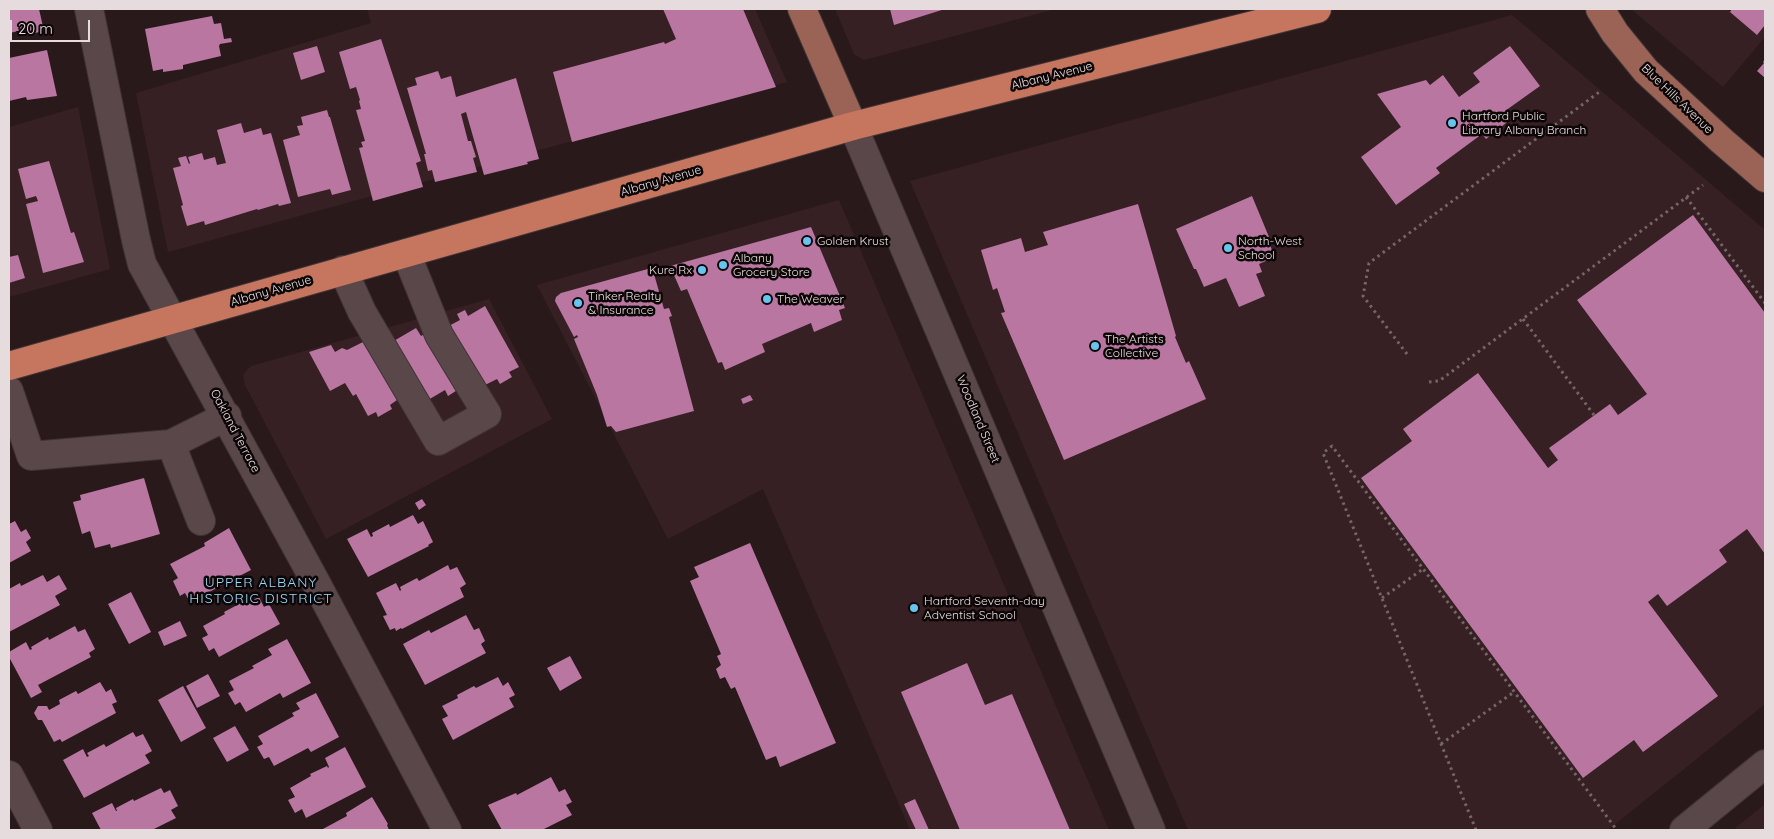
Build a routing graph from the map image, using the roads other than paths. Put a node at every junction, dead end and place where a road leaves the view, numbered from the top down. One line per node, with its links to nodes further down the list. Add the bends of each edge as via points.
1 (90, 9): 9 (street, Oakland Terrace, via 139,254)
2 (802, 9): 5 (main road, Woodland Street)
3 (1317, 9): 5 (highway, Albany Avenue)
4 (1600, 9): 6 (main road, Blue Hills Avenue, via 1614,33 1646,71)
5 (853, 126): 7 (highway, Albany Avenue); 19 (street, Woodland Street)
6 (1765, 178)
7 (406, 253): 8 (highway, Albany Avenue); 8 (street, via 439,335 487,414 438,441 362,312)
8 (343, 270): 9 (highway, Albany Avenue)
9 (172, 319): 10 (highway, Albany Avenue); 12 (street, Oakland Terrace)
10 (9, 366)
11 (9, 391): 13 (street, via 31,456)
12 (227, 416): 13 (street); 18 (street, Oakland Terrace)
13 (171, 444): 14 (street)
14 (201, 521)
15 (1765, 764): 20 (street)
16 (9, 775): 17 (street)
17 (38, 830)
18 (447, 830)
19 (1151, 830)
20 (1684, 830)

